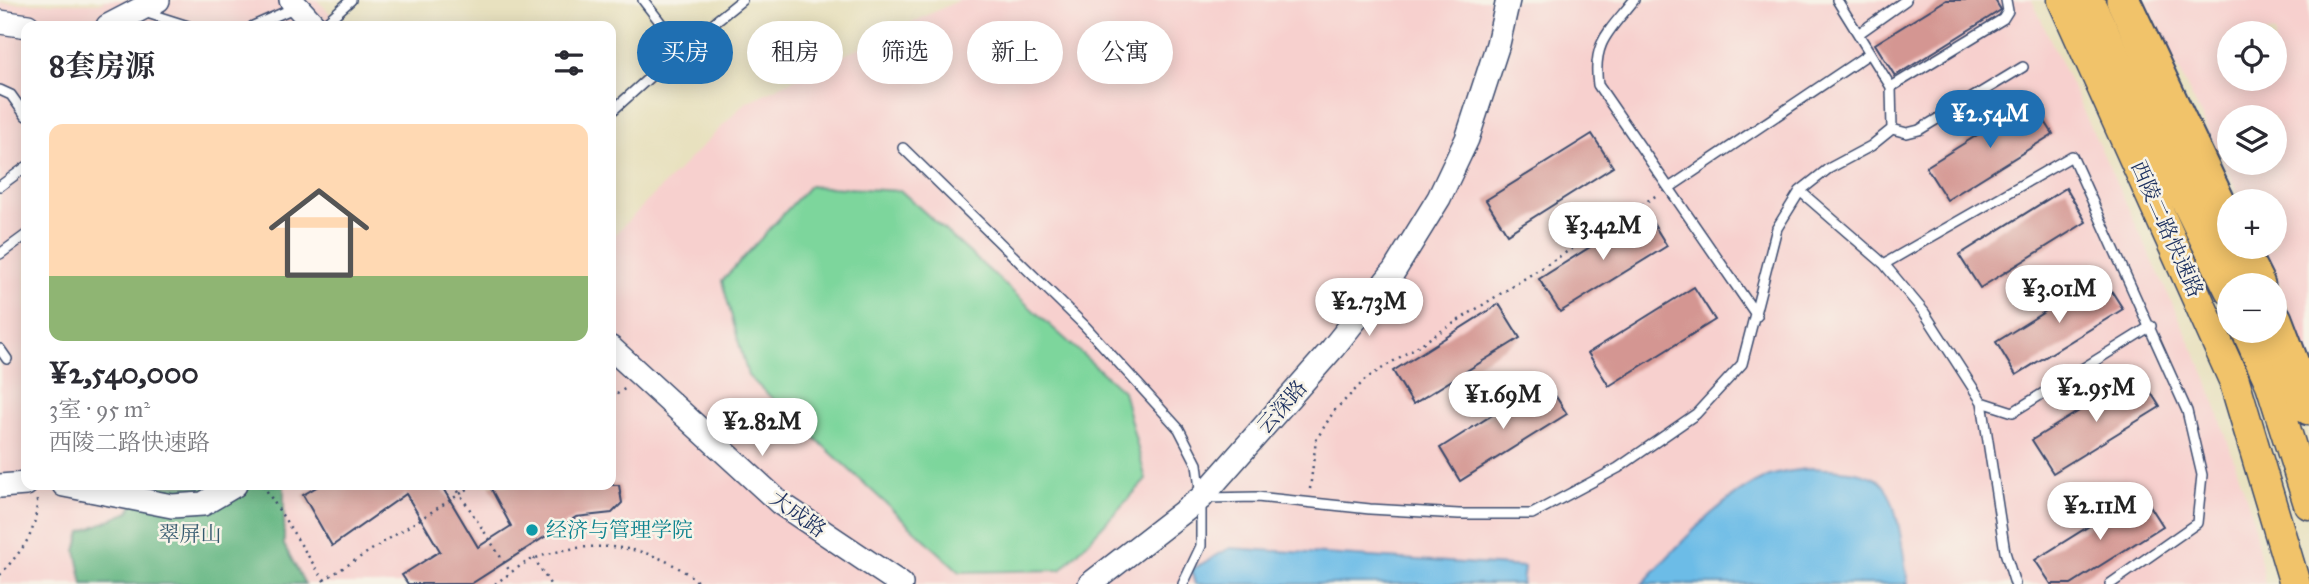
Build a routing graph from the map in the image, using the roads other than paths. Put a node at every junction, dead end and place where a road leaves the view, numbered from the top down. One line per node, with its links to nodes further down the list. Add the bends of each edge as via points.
1 (351, 0): 18 (lane)
2 (643, 0): 19 (lane)
3 (742, 0): 20 (lane)
4 (1507, 0): 55 (street, 云深路, via 1498,44 1467,139 1439,198 1394,271 1333,348)
5 (1634, 0): 35 (lane, via 1604,38 1594,61 1598,85)
6 (1837, 0): 23 (lane)
7 (1906, 0): 23 (lane)
8 (2006, 0): 27 (lane, via 2008,10 2003,19)
9 (2063, 0): 62 (highway, 西陵二路快速路, via 2234,380)
10 (2088, 0): 41 (highway, 西陵二路快速路)
11 (2123, 0): 37 (highway)
12 (294, 3): 16 (lane); 17 (street)
13 (149, 5): 14 (street); 15 (lane)
14 (118, 21)
15 (179, 21)
16 (262, 21)
17 (310, 21)
18 (328, 21)
19 (659, 21)
20 (716, 21)
21 (0, 22): 22 (street)
22 (21, 25)
23 (1858, 34): 24 (lane)
24 (1870, 53): 27 (lane); 35 (lane)
25 (2023, 67): 31 (lane, via 1919,130)
26 (642, 84): 29 (lane)
27 (1891, 87): 31 (lane)
28 (0, 90): 30 (lane)
29 (616, 108)
30 (21, 109)
31 (1892, 129): 36 (lane)
32 (902, 148): 55 (lane, via 1085,326 1179,429 1198,464)
33 (21, 171): 34 (lane)
34 (0, 186)
35 (1669, 188): 42 (lane)
36 (1800, 191): 40 (lane); 42 (lane, via 1777,228)
37 (2217, 199)
38 (21, 239): 39 (lane)
39 (0, 254)
40 (1884, 264): 43 (lane, via 2072,156); 49 (lane, via 1924,312)
41 (2222, 273)
42 (1756, 316): 55 (lane, via 1742,364 1696,414 1618,468 1532,513 1459,514 1257,497)
43 (2151, 326): 49 (lane, via 2014,412); 61 (lane, via 2187,411 2199,462 2197,523)
44 (2252, 343): 56 (highway, via 2275,397)
45 (2284, 343): 50 (highway)
46 (0, 349): 48 (lane)
47 (616, 353): 57 (street, 大成路, via 780,503)
48 (7, 359)
49 (1982, 402): 60 (lane, via 2005,552)
50 (2309, 408)
51 (0, 486): 52 (street)
52 (21, 489)
53 (90, 490): 54 (street, via 172,506 203,504)
54 (226, 490)
55 (1200, 498): 58 (street, 云深路); 59 (lane, via 1201,545)
56 (2309, 504)
57 (901, 584)
58 (1090, 584)
59 (1184, 584)
60 (2015, 584)
61 (2110, 584)
62 (2295, 584)

